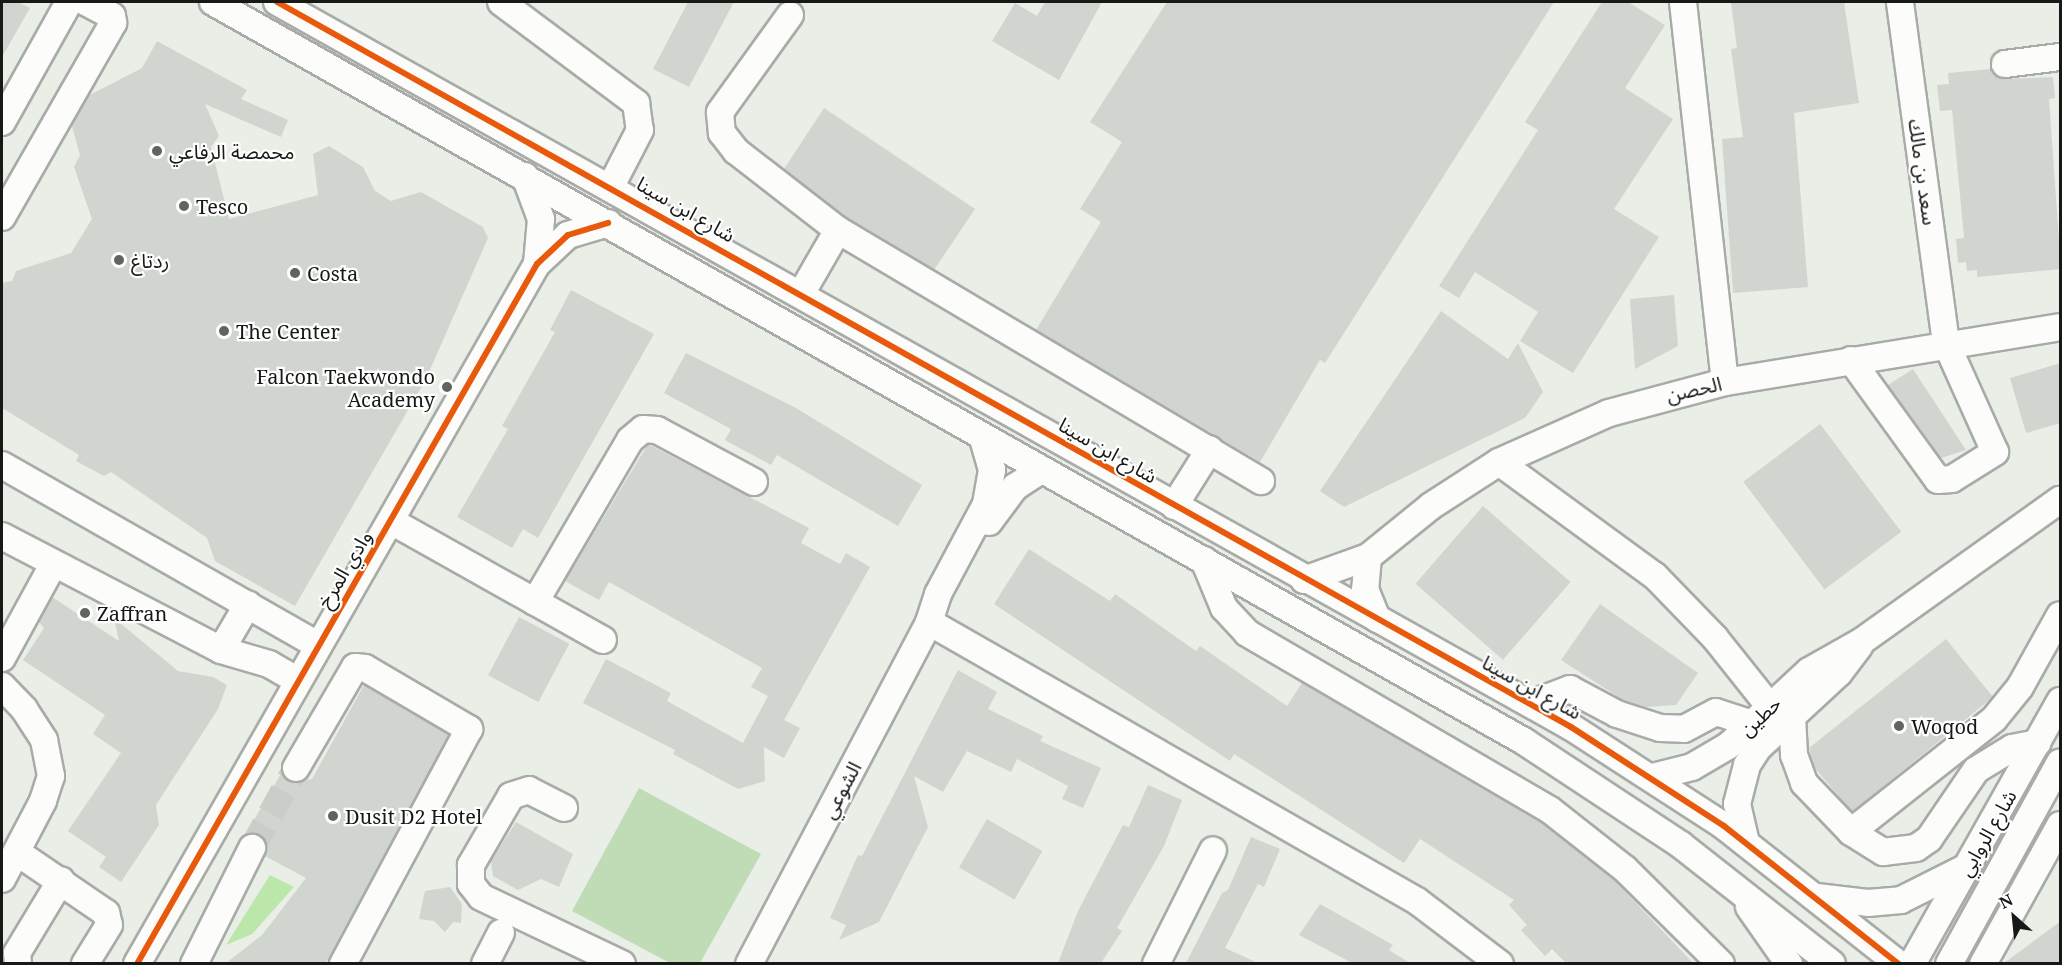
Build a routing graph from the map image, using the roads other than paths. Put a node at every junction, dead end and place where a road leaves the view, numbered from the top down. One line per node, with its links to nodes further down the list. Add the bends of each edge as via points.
1 (69, 2): 11 (street)
2 (86, 2): 14 (street, via 112,16 113,23)
3 (213, 2): 12 (street)
4 (277, 2): 13 (street, شارع ابن سينا)
5 (501, 2): 13 (street, via 636,103 640,130)
6 (1683, 2): 22 (street)
7 (1900, 2): 20 (street, سعد بن مالك)
8 (790, 15): 16 (street, via 720,112 722,133 736,151)
9 (2061, 57): 10 (street)
10 (2006, 64)
11 (2, 122)
12 (525, 176): 15 (street); 17 (street, وادي المرخ, via 541,219)
13 (611, 186): 18 (street, شارع ابن سينا)
14 (2, 217)
15 (608, 223): 17 (street, وادي المرخ, via 568,235); 23 (street)
16 (838, 230): 18 (street); 24 (street)
17 (537, 264): 32 (street, وادي المرخ)
18 (801, 294): 31 (street, شارع ابن سينا)
19 (2061, 327): 20 (street, الحصن)
20 (1946, 343): 21 (street, الحصن); 21 (street, سعد بن مالك, via 1995,452 1942,482)
21 (1851, 360): 22 (street, الحصن)
22 (1725, 382): 25 (street, الحصن, via 1609,413)
23 (982, 436): 27 (street); 42 (street, الشوعي, via 992,470 991,487)
24 (1210, 450): 28 (street); 31 (street)
25 (1499, 462): 34 (street, الحصن, via 1431,506); 51 (street, via 1617,544 1655,576)
26 (2, 465): 39 (street)
27 (1040, 471): 35 (street); 42 (street, الشوعي, via 1004,497)
28 (1261, 481)
29 (754, 482): 38 (street, via 657,430 643,429 630,440)
30 (2061, 500): 51 (street, حطين, via 1862,641 1839,673)
31 (1174, 506): 37 (street, شارع ابن سينا)
32 (392, 521): 38 (street); 44 (street, وادي المرخ)
33 (2, 536): 36 (street)
34 (1368, 557): 37 (street, الحصن); 41 (street, via 1365,589)
35 (1204, 560): 67 (street, via 1525,742 1624,805); 81 (street, via 1224,608 1247,633 1550,810 1625,869)
36 (53, 565): 45 (street); 46 (street)
37 (1304, 580): 41 (street, شارع ابن سينا)
38 (535, 602): 43 (street)
39 (248, 604): 44 (street); 45 (street)
40 (2061, 615): 59 (street, via 2020,687 1994,719)
41 (1377, 619): 50 (street, شارع ابن سينا)
42 (931, 620): 78 (street, الشوعي); 80 (street, via 1417,901)
43 (603, 640)
44 (318, 645): 47 (street, وادي المرخ)
45 (221, 650): 47 (street, via 269,664)
46 (2, 658)
47 (297, 680): 73 (street, وادي المرخ)
48 (2, 686): 63 (street, via 24,709 44,740 51,776)
49 (2061, 701): 53 (street, شارع الروابي)
50 (1531, 705): 52 (street, via 1570,689 1617,714 1660,728 1683,729 1716,712); 56 (street, شارع ابن سينا)
51 (1781, 712): 52 (street, حطين); 59 (street, via 1804,783); 60 (street, حطين, via 1747,765 1737,804)
52 (1752, 724): 56 (street, حطين, via 1711,758)
53 (2038, 743): 59 (street, via 2012,748 1976,770 1942,824 1916,848 1883,852); 64 (street, شارع الروابي)
54 (2061, 762): 86 (street)
55 (296, 768): 75 (street, via 355,667 375,674 470,729)
56 (1652, 777): 60 (street, شارع ابن سينا)
57 (564, 808): 77 (street, via 529,790 515,792 471,865 471,884 481,897)
58 (2061, 825): 70 (street)
59 (1851, 832)
60 (1746, 843): 68 (street, شارع ابن سينا)
61 (252, 848): 74 (street)
62 (1213, 850): 79 (street)
63 (18, 854): 65 (street); 66 (street)
64 (1968, 866): 68 (street, via 1901,900 1868,903); 85 (street, شارع الروابي)
65 (2, 879)
66 (61, 880): 71 (street, via 17,953); 72 (street, via 106,913 109,925)
67 (1731, 882): 82 (street); 83 (street)
68 (1814, 897): 84 (street, شارع ابن سينا)
69 (501, 933): 76 (street)
70 (1990, 956)
71 (18, 963)
72 (86, 963)
73 (137, 963)
74 (194, 963)
75 (343, 963)
76 (485, 963)
77 (622, 963)
78 (749, 963)
79 (1156, 963)
80 (1500, 963)
81 (1721, 963)
82 (1789, 963)
83 (1832, 963)
84 (1899, 963)
85 (1912, 963)
86 (1949, 963)

